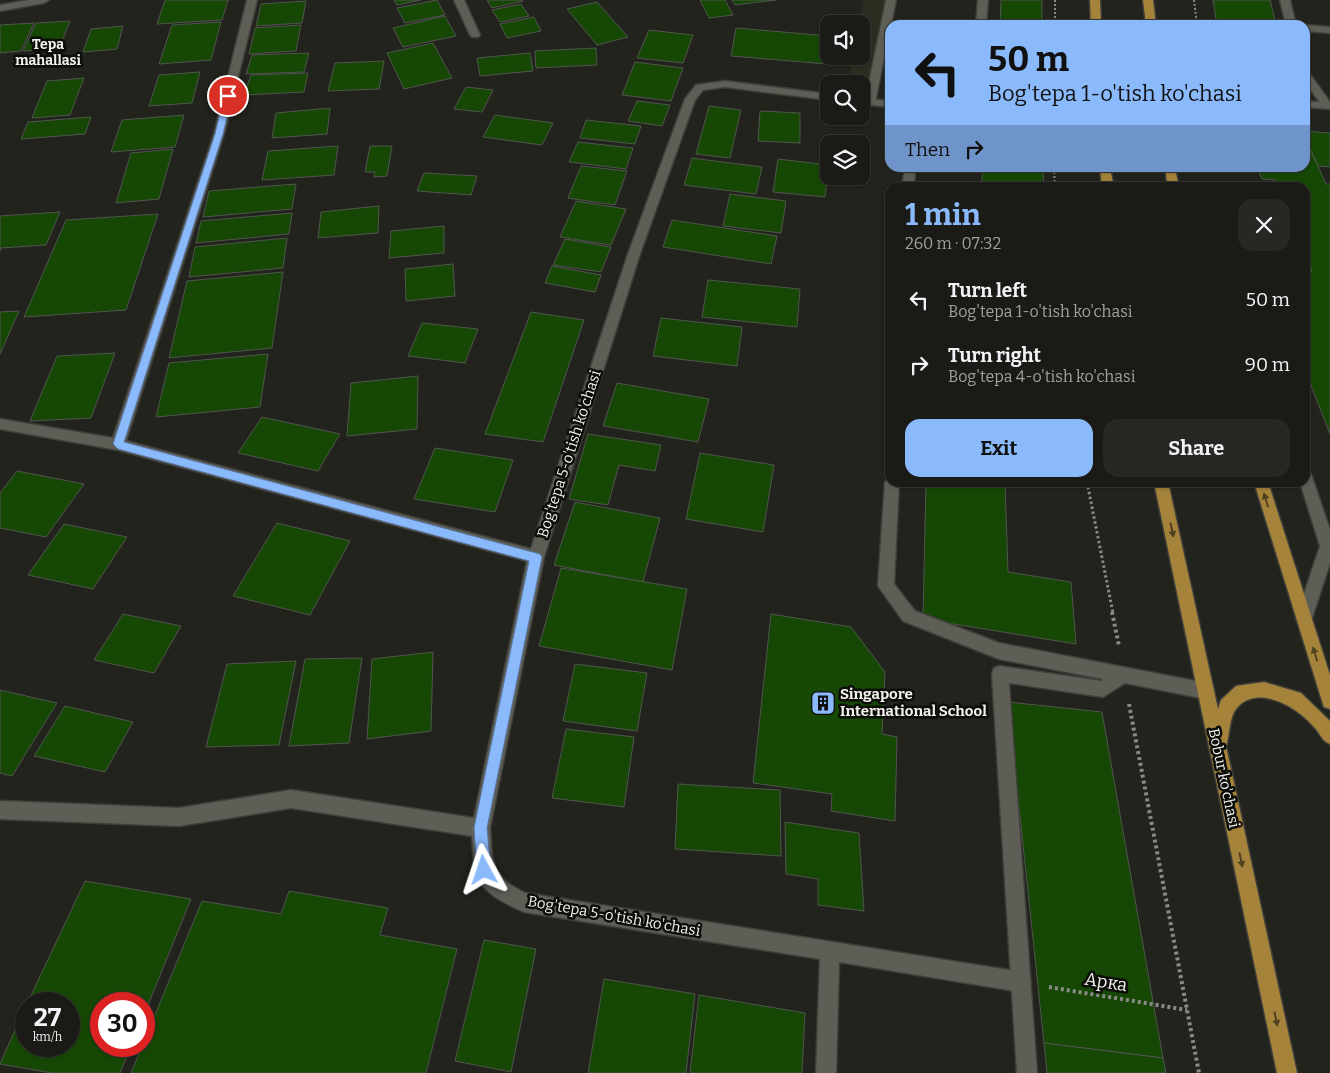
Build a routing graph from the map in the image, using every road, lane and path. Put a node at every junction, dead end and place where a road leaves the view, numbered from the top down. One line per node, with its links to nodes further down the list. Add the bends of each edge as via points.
1 (44, 0): 11 (street)
2 (252, 0): 31 (street, via 219,134)
3 (459, 0): 22 (street)
4 (890, 0): 12 (street)
5 (983, 0): 13 (street)
6 (1055, 0): 14 (path)
7 (1095, 0): 15 (main road)
8 (1148, 0): 16 (main road)
9 (1194, 0): 17 (path)
10 (1285, 0): 18 (street)
11 (0, 8)
12 (885, 20)
13 (981, 20)
14 (1055, 20)
15 (1096, 20)
16 (1150, 20)
17 (1196, 20)
18 (1291, 20)
19 (885, 21): 24 (street)
20 (1310, 28): 21 (street)
21 (1330, 30)
22 (475, 35)
23 (1310, 82): 29 (street)
24 (870, 84)
25 (820, 96): 37 (street, Bog'tepa 5-o'tish ko'chasi, via 725,84 700,87 690,99 634,254)
26 (870, 102): 27 (street)
27 (885, 103)
28 (1310, 104): 29 (street)
29 (1328, 105)
30 (0, 424): 31 (street)
31 (118, 444): 37 (street)
32 (892, 487): 39 (street, via 886,586 909,616 999,651)
33 (1088, 487): 39 (path)
34 (1162, 487): 40 (main road, Bobur ko'chasi, one-way to 40)
35 (1263, 487): 38 (main road, one-way to 35)
36 (1308, 487): 38 (street, via 1328,546)
37 (536, 557): 45 (street, Bog'tepa 5-o'tish ko'chasi)
38 (1304, 618): 41 (main road, one-way to 38)
39 (1124, 674): 40 (street); 47 (street, via 1103,690 1000,674); 48 (path)
40 (1206, 691): 43 (main road, Bobur ko'chasi)
41 (1330, 701)
42 (1330, 736): 43 (main road, via 1321,722 1295,699 1264,690 1242,692 1227,706)
43 (1218, 748): 52 (main road, Bobur ko'chasi, one-way to 52)
44 (0, 810): 45 (street, via 179,817 291,799)
45 (480, 828): 46 (street, Bog'tepa 5-o'tish ko'chasi, via 484,870 499,890 524,902)
46 (830, 951): 47 (street, Bog'tepa 5-o'tish ko'chasi); 49 (street)
47 (1021, 982): 48 (path, Арка); 50 (street)
48 (1187, 1010): 51 (path)
49 (826, 1073)
50 (1027, 1073)
51 (1199, 1073)
52 (1287, 1073)

